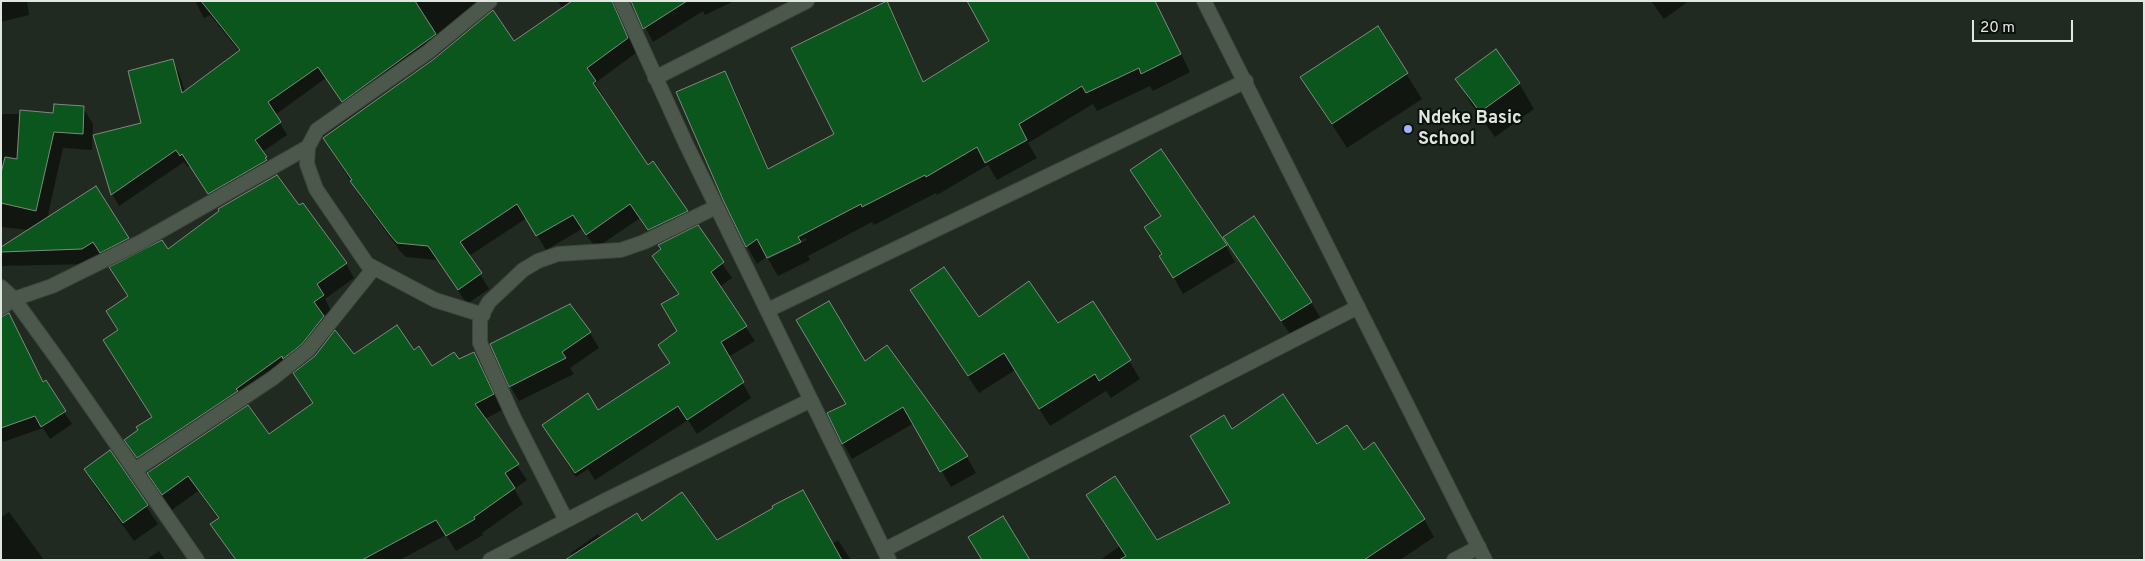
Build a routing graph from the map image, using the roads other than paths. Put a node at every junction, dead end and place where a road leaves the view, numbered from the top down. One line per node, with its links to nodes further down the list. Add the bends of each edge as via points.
1 (490, 1): 7 (street, via 428,52 317,130)
2 (621, 1): 5 (street)
3 (807, 1): 5 (street)
4 (1204, 1): 6 (street)
5 (655, 78): 8 (street)
6 (1246, 81): 12 (street); 14 (street)
7 (308, 147): 9 (street, via 307,164 316,188 367,264); 11 (street, via 142,242 52,286)
8 (716, 207): 14 (street); 15 (street, via 621,250 558,254 538,261 523,270 490,302)
9 (374, 268): 15 (street, via 434,300); 17 (street, via 308,350)
10 (1, 287): 11 (street)
11 (14, 299): 13 (street); 17 (street)
12 (1358, 307): 19 (street); 20 (street)
13 (1, 308)
14 (768, 310): 16 (street)
15 (483, 315): 18 (street, via 480,343)
16 (810, 400): 18 (street); 20 (street)
17 (135, 470): 21 (street)
18 (566, 520): 22 (street)
19 (1479, 547): 23 (street); 24 (street)
20 (887, 555)
21 (197, 560)
22 (490, 560)
23 (1454, 560)
24 (1485, 560)

